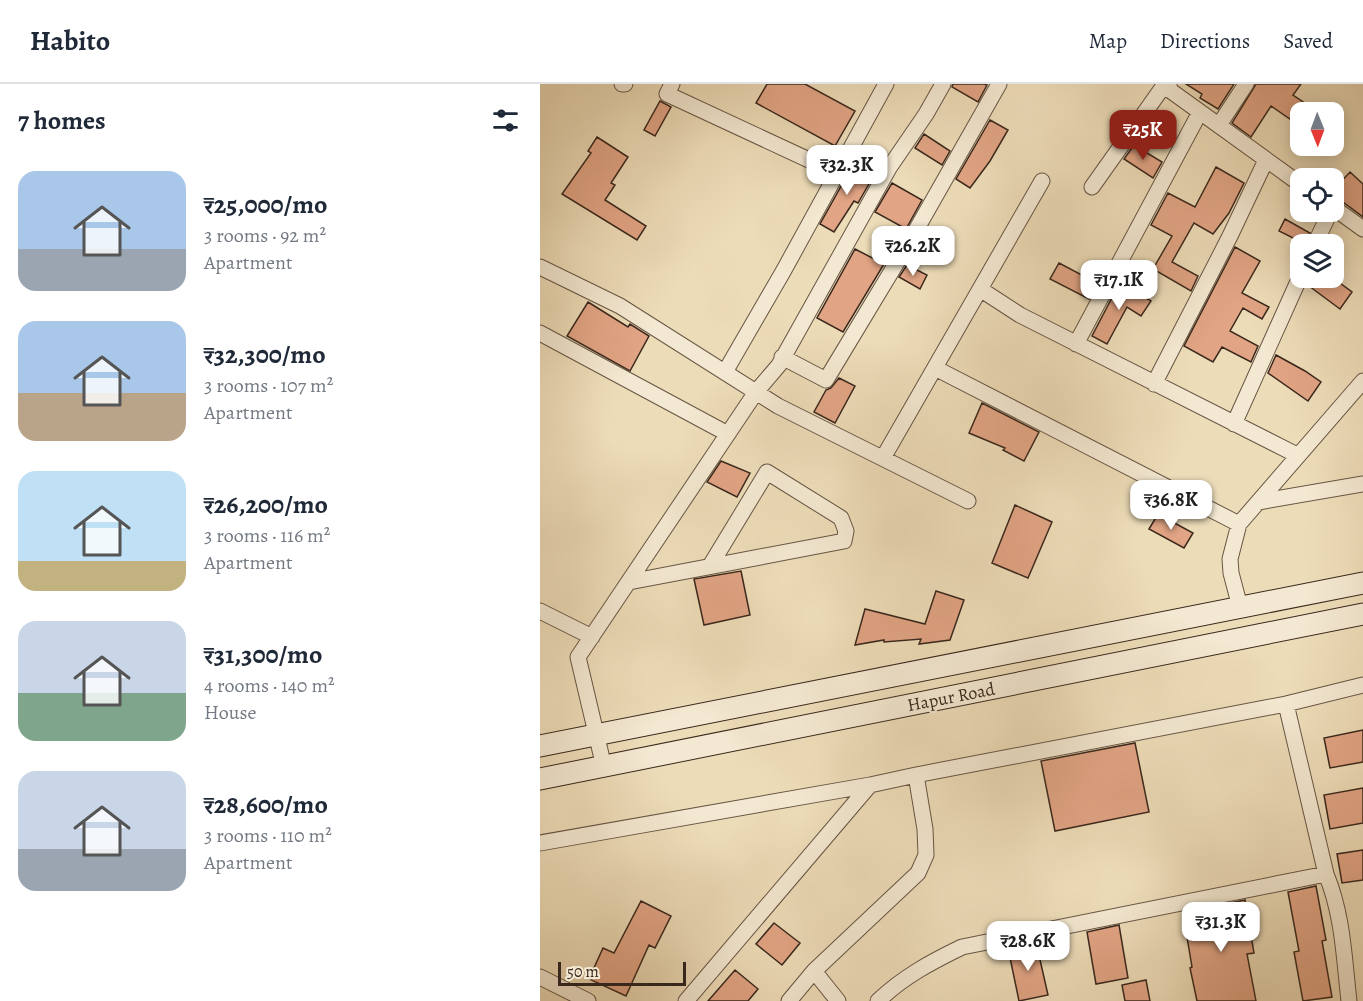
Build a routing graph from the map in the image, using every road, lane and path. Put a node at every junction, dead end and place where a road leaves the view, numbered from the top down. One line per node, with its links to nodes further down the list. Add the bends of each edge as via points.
1 (672, 84): 10 (street, via 667,94)
2 (886, 84): 10 (street)
3 (943, 84): 21 (street, via 889,168)
4 (999, 84): 21 (street, via 826,380)
5 (1166, 84): 7 (street); 13 (street)
6 (1246, 84): 8 (street)
7 (1200, 112): 8 (street); 20 (street)
8 (1219, 125): 9 (street)
9 (1266, 160): 11 (street); 25 (street)
10 (837, 173): 23 (street)
11 (1290, 177)
12 (1041, 181): 18 (street)
13 (1092, 187)
14 (1344, 216): 15 (street)
15 (1363, 230)
16 (540, 267): 23 (street, via 620,306)
17 (1295, 288): 27 (street)
18 (980, 289): 20 (street); 22 (street)
19 (540, 333): 28 (street)
20 (1076, 344): 25 (street)
21 (782, 357): 26 (street)
22 (935, 368): 30 (street); 34 (street)
23 (724, 372): 26 (street)
24 (1363, 381): 29 (street)
25 (1154, 384): 27 (street)
26 (756, 392): 28 (street); 30 (street)
27 (1233, 424): 29 (street)
28 (728, 434): 36 (street)
29 (1297, 455): 33 (street)
30 (883, 458): 32 (street)
31 (1363, 484): 33 (street)
32 (968, 501)
33 (1258, 502): 34 (street)
34 (1239, 524): 38 (street, via 1230,559)
35 (710, 566): 35 (street, via 766,472 841,518 846,531 844,541); 36 (street)
36 (629, 582): 41 (street)
37 (1363, 583): 38 (main road, Hapur Road)
38 (1240, 607): 44 (main road, Hapur Road)
39 (540, 611): 41 (street)
40 (1363, 614): 46 (main road, Hapur Road)
41 (592, 637): 44 (street, via 578,657)
42 (1363, 685): 43 (street)
43 (1286, 704): 47 (street); 51 (street)
44 (596, 735): 45 (main road, Hapur Road); 46 (street)
45 (540, 746)
46 (604, 766): 48 (main road, Hapur Road)
47 (916, 775): 49 (street); 52 (street, via 926,829 926,855 918,873)
48 (540, 779)
49 (870, 785): 50 (street); 55 (street)
50 (540, 843)
51 (1326, 874): 58 (street, via 962,947 916,970); 59 (street, via 1342,930)
52 (814, 971): 56 (street); 57 (street)
53 (540, 977): 54 (street)
54 (588, 1001)
55 (686, 1001)
56 (789, 1001)
57 (838, 1001)
58 (878, 1001)
59 (1349, 1001)

